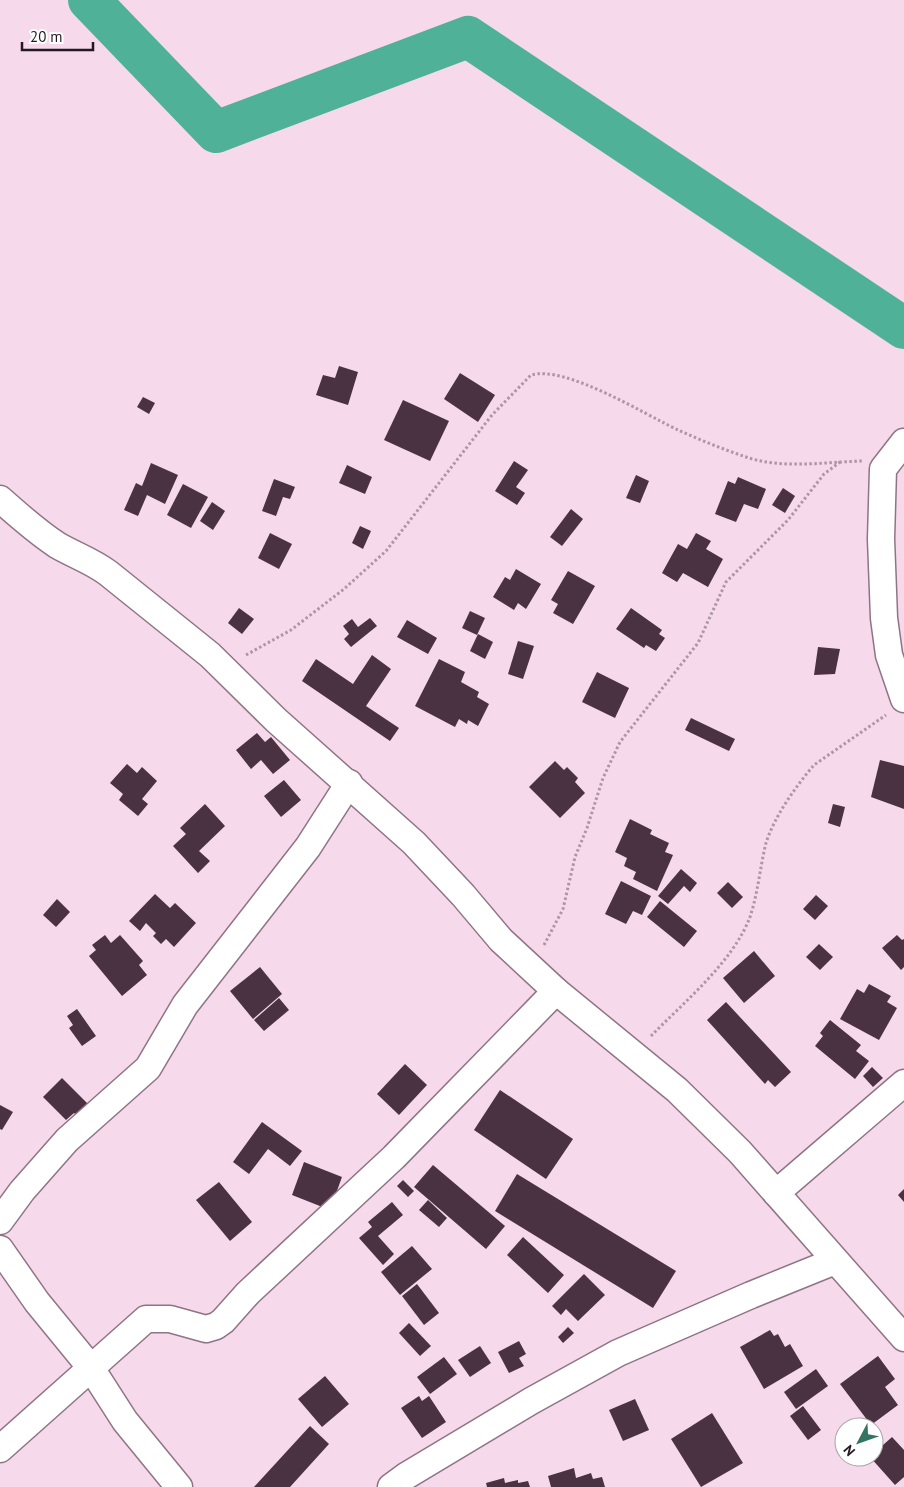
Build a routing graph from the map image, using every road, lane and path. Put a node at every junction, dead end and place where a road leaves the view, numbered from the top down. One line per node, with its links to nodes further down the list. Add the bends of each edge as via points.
1 (897, 451): 2 (path); 5 (street, via 883,470 881,539 884,618)
2 (840, 462): 4 (path, via 789,465 749,458 678,430 625,402 556,374 530,375 492,414 376,561 291,630); 7 (path, via 824,474 788,520 726,582 698,643 620,742 603,778 575,858 563,909)
3 (0, 499): 4 (street, via 58,545 108,572)
4 (223, 668): 6 (street, via 276,720)
5 (898, 705): 9 (path, via 808,772 786,803 767,841 750,917 738,940 722,962)
6 (349, 783): 7 (street, via 414,843 501,940); 12 (street, via 308,847 185,1005 148,1068 67,1140)
7 (531, 968): 8 (street)
8 (556, 991): 9 (street); 16 (street, via 394,1157 254,1286 224,1321 206,1329 170,1319 146,1319)
9 (633, 1055): 11 (street, via 677,1090 740,1152)
10 (904, 1084): 11 (street)
11 (776, 1194): 14 (street)
12 (0, 1221)
13 (0, 1249): 16 (street, via 37,1302)
14 (835, 1261): 15 (street); 19 (street, via 618,1353 531,1401)
15 (904, 1338)
16 (91, 1368): 17 (street); 18 (street, via 125,1421)
17 (0, 1449)
18 (179, 1487)
19 (391, 1487)

